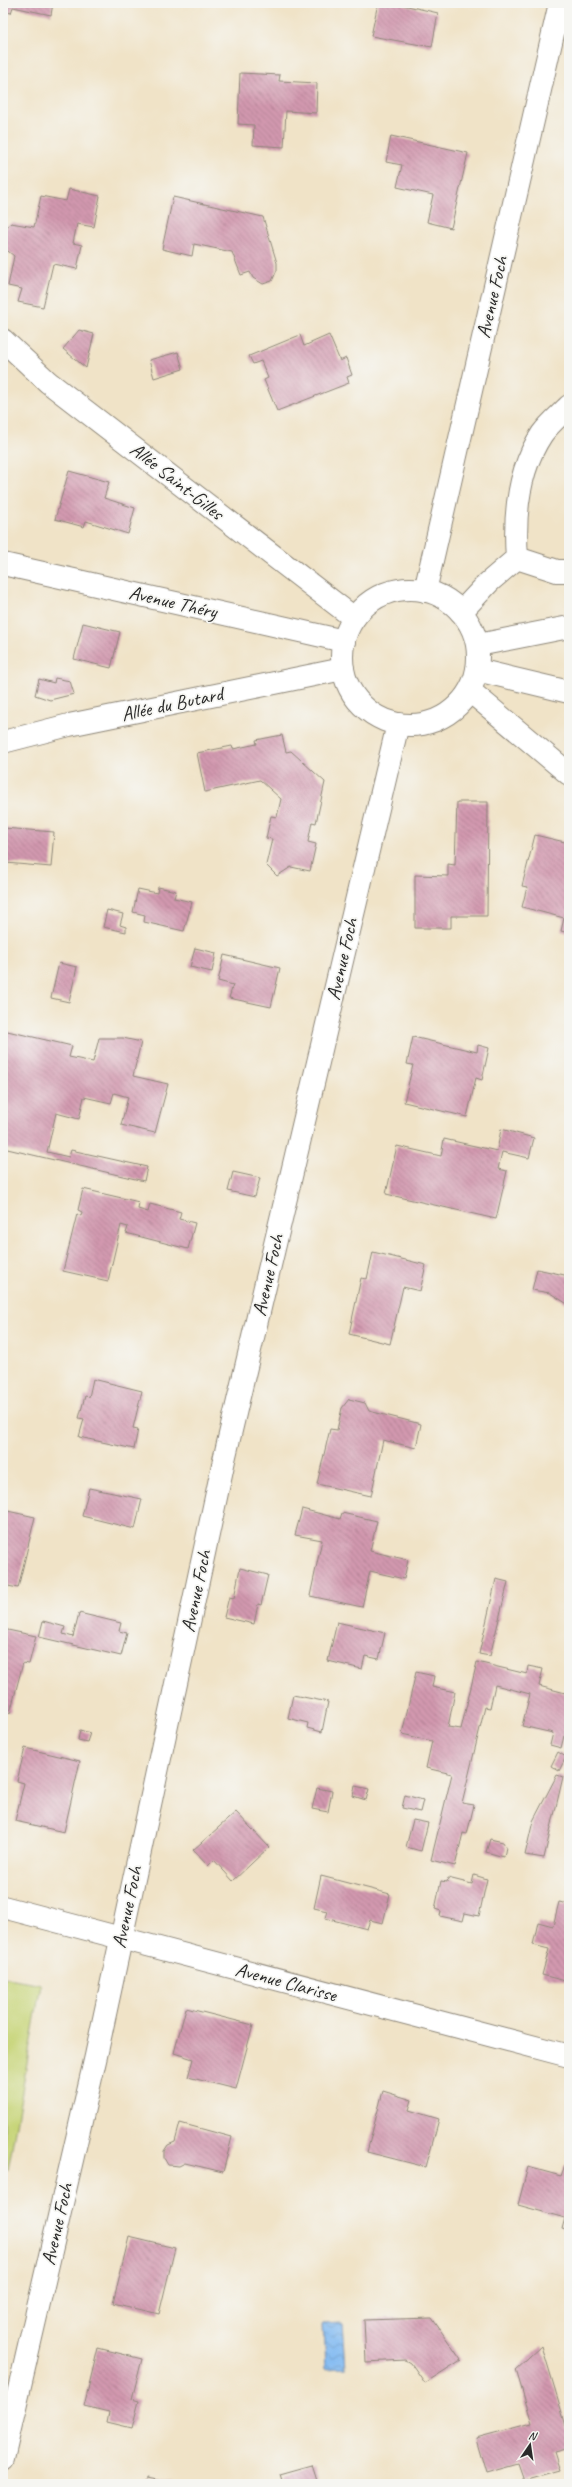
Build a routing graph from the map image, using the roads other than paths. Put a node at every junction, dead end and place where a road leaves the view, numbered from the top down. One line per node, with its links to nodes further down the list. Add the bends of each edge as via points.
1 (560, 3): 7 (street, Avenue Foch)
2 (3, 340): 9 (street, Allée Saint-Gilles, via 48,382)
3 (569, 406): 4 (street, via 542,434 526,467 514,524)
4 (517, 558): 6 (street, via 557,571); 8 (street, via 489,582)
5 (3, 564): 11 (street, Avenue Théry)
6 (569, 571)
7 (425, 591): 8 (street, via 438,595); 9 (street, via 402,589 392,592 368,602)
8 (461, 612): 12 (street, via 474,632)
9 (354, 618): 11 (street)
10 (569, 627): 12 (street)
11 (344, 641): 13 (street)
12 (478, 645): 14 (street)
13 (343, 669): 17 (street, via 355,695 364,707 375,715); 18 (street, Allée du Butard, via 69,725)
14 (477, 670): 15 (street); 16 (street)
15 (470, 691): 17 (street, via 453,712 440,720 413,726); 19 (street)
16 (569, 692)
17 (398, 724): 21 (street, Avenue Foch, via 224,1460)
18 (3, 742)
19 (569, 774)
20 (3, 1908): 21 (street, Avenue Clarisse)
21 (120, 1939): 22 (street, Avenue Clarisse); 23 (street, Avenue Foch)
22 (569, 2056)
23 (3, 2459)

